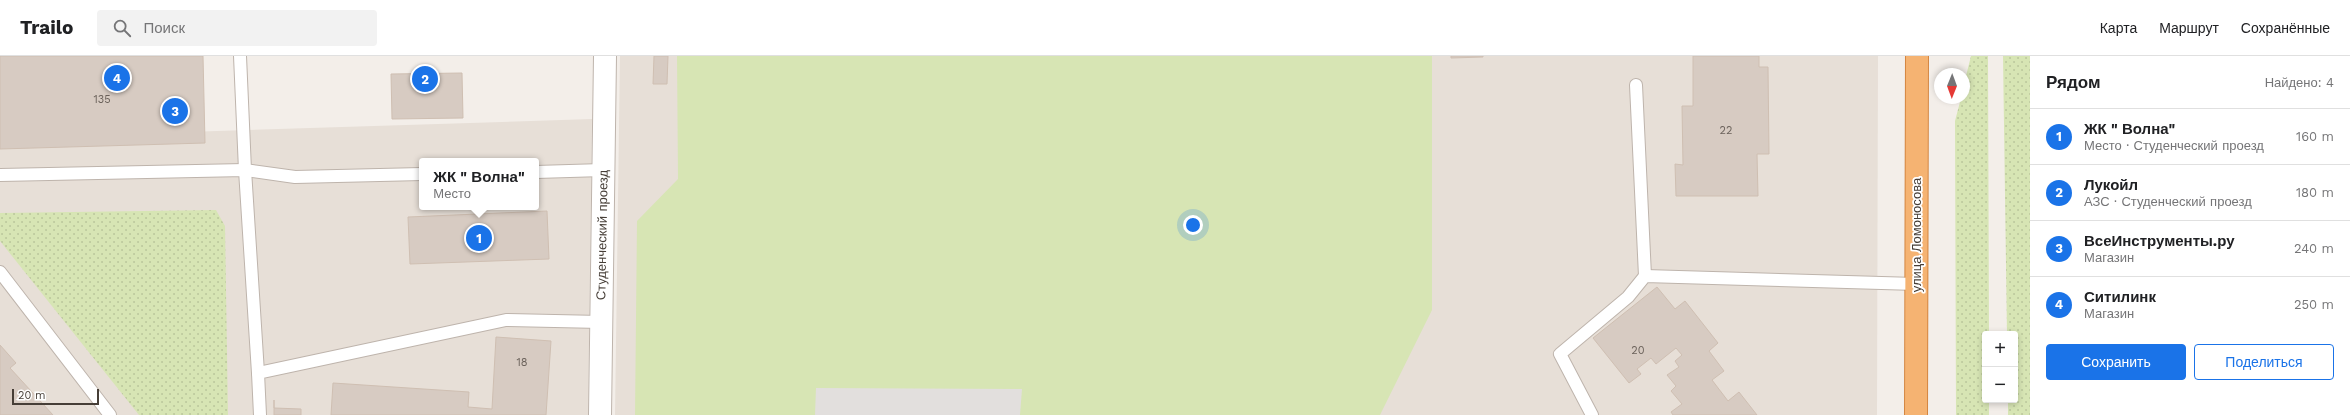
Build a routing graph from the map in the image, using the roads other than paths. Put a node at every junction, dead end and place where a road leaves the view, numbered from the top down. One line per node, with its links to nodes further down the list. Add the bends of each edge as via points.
1 (240, 56): 5 (lane)
2 (605, 56): 6 (street, Студенческий проезд)
3 (1917, 56): 12 (highway, улица Ломоносова)
4 (1636, 85): 11 (lane)
5 (245, 170): 8 (lane, via 294,177); 9 (lane); 14 (lane)
6 (603, 170): 7 (lane); 13 (street, Студенческий проезд)
7 (539, 172)
8 (419, 174)
9 (0, 175)
10 (0, 272): 15 (lane)
11 (1645, 276): 12 (lane); 18 (lane, via 1628,297 1560,354)
12 (1916, 284): 19 (highway, улица Ломоносова)
13 (601, 322): 14 (lane, via 506,320); 17 (street, Студенческий проезд)
14 (258, 373): 16 (lane)
15 (110, 415)
16 (260, 415)
17 (600, 415)
18 (1592, 415)
19 (1916, 415)

